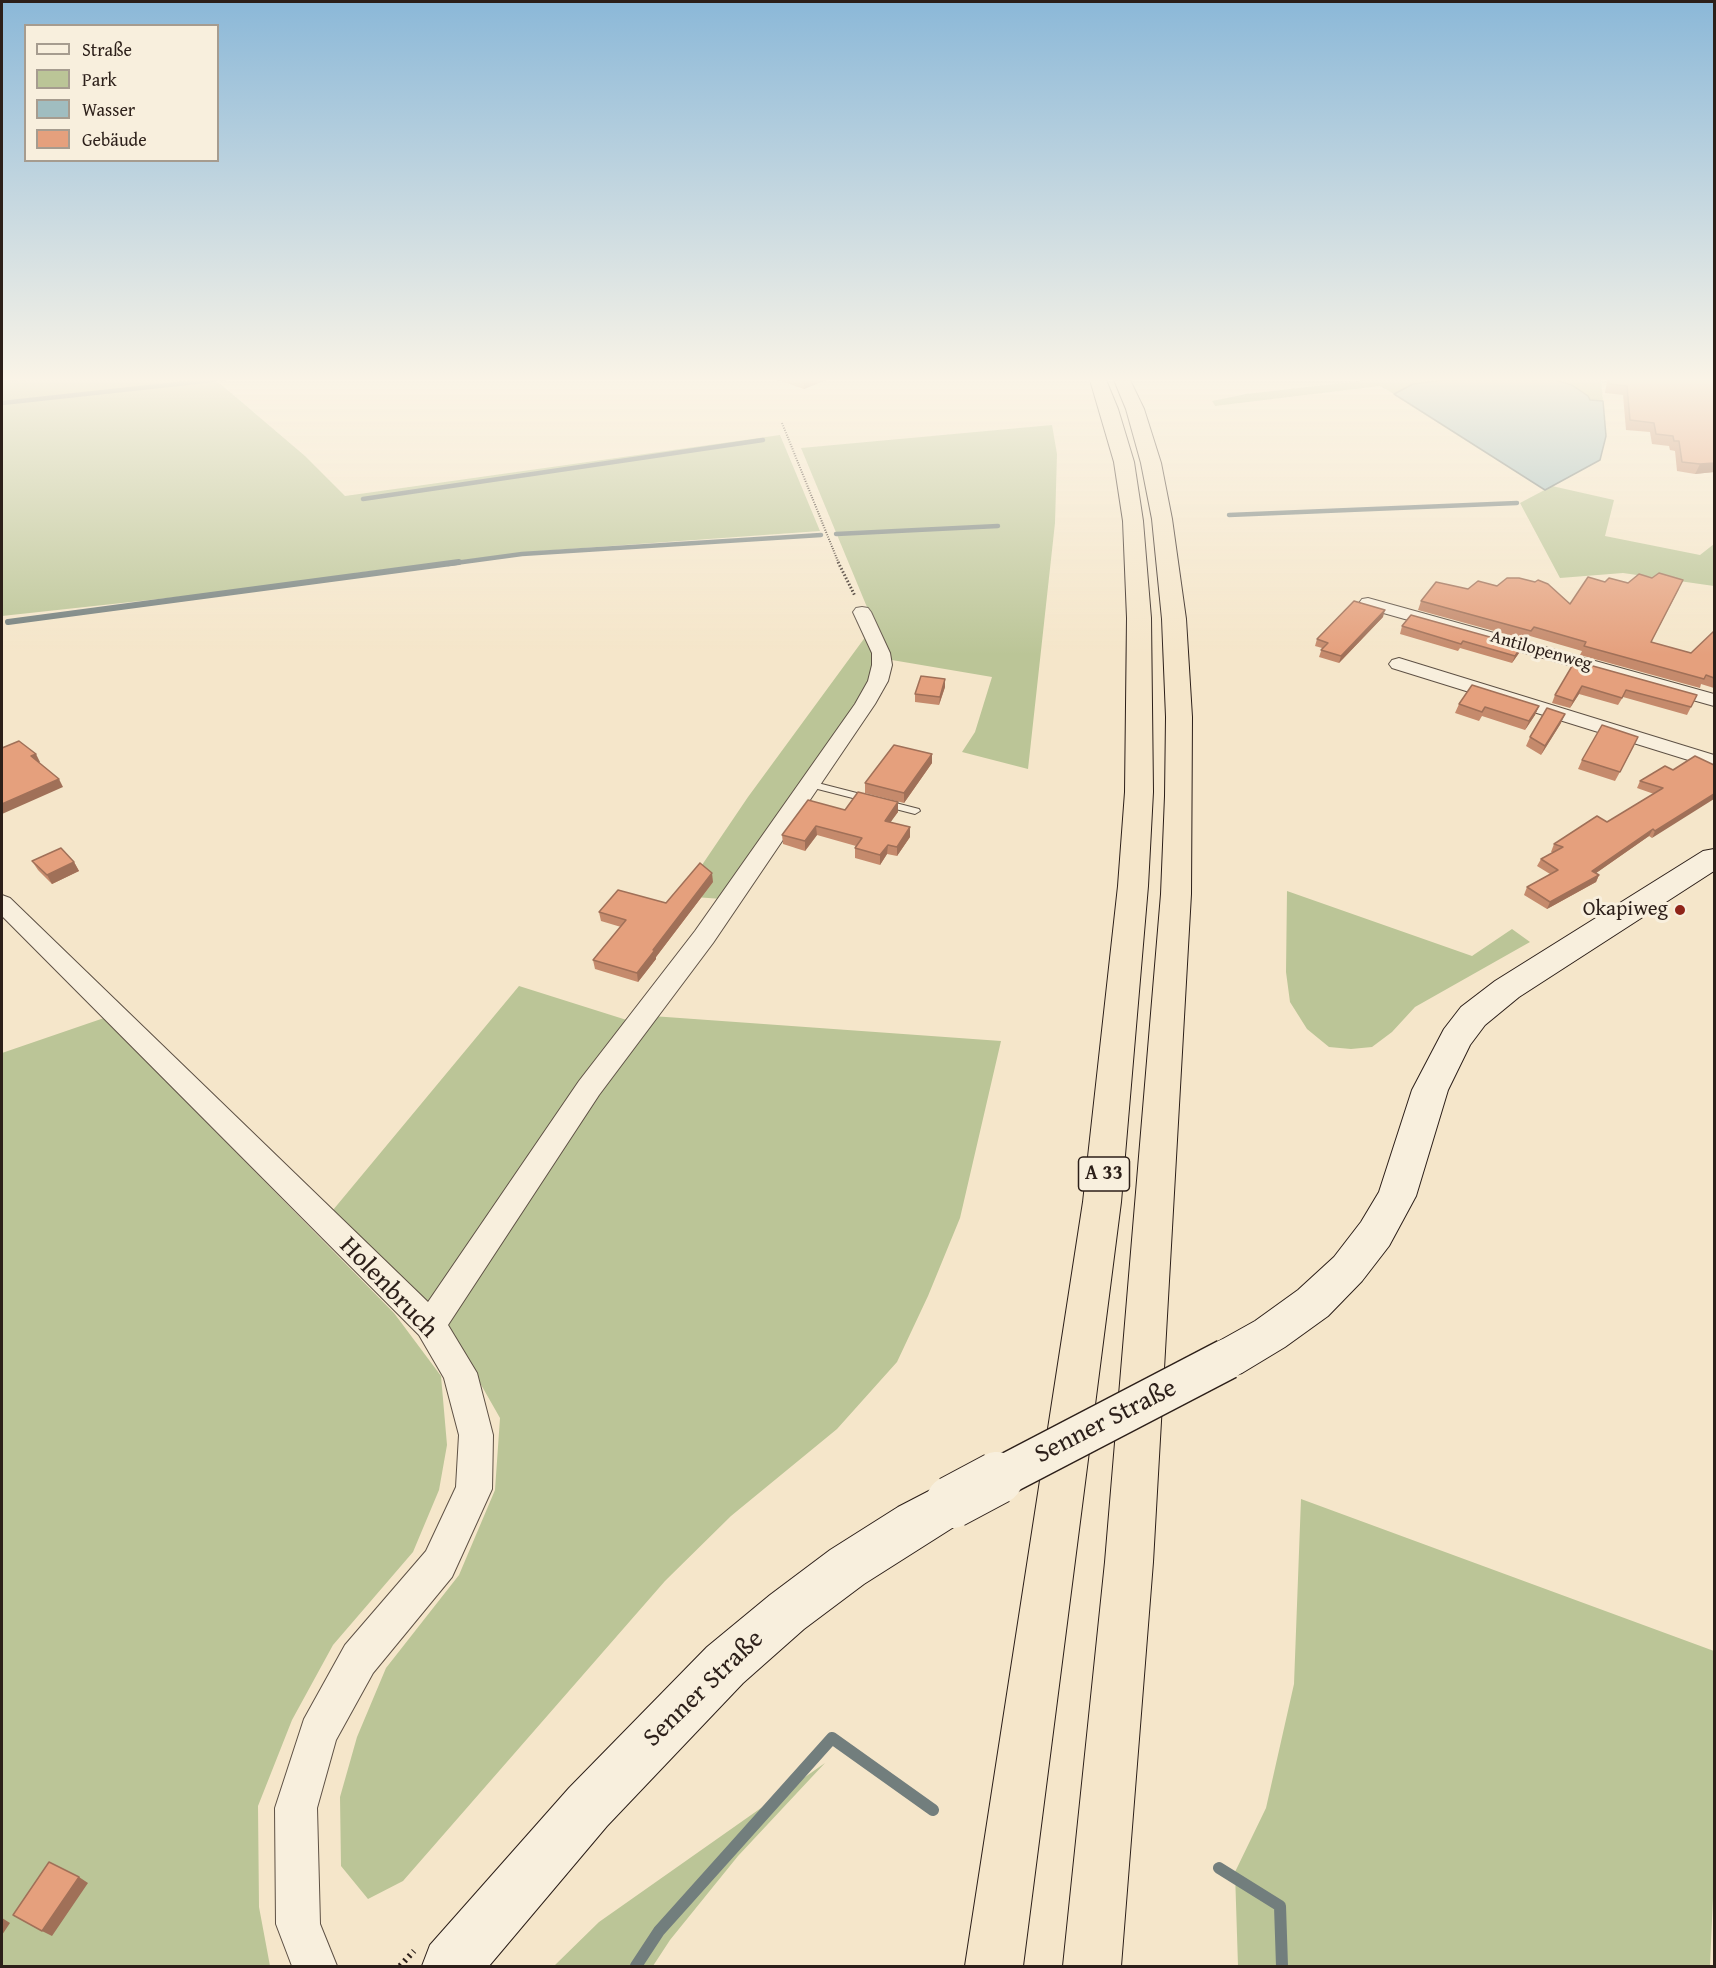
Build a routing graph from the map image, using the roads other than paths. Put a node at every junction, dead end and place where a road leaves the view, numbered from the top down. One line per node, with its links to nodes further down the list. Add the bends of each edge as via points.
1 (1126, 472): 15 (highway, A 33, via 1139,618 1139,792 1133,886 1102,1202)
2 (1152, 472): 16 (highway, A 33, via 1174,619 1179,717 1176,894 1132,1526)
3 (1368, 603): 6 (street, Antilopenweg)
4 (862, 612): 8 (street, via 881,653 878,681)
5 (1399, 664): 7 (street)
6 (1714, 700)
7 (1714, 762)
8 (810, 784): 9 (lane); 12 (street, via 704,937 589,1088)
9 (915, 811)
10 (1714, 858): 14 (street, Senner Straße, bridge, via 1507,989 1473,1016 1456,1038 1430,1090 1397,1196 1348,1269 1313,1303 1227,1359 915,1523 787,1612 725,1665 588,1807)
11 (2, 903): 12 (street, Holenbruch)
12 (430, 1326): 13 (street, Holenbruch, via 460,1373 476,1435 474,1489 439,1564 359,1659 318,1733 296,1808 298,1924)
13 (314, 1966)
14 (451, 1966)
15 (994, 1966)
16 (1092, 1966)

